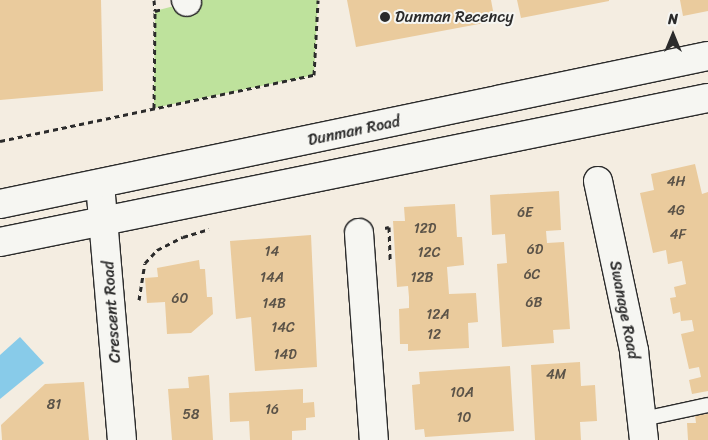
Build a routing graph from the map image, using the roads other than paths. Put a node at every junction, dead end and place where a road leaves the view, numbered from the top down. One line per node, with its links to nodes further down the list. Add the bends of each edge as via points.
1 (708, 56): 4 (main road, Dunman Road)
2 (708, 98): 6 (main road)
3 (598, 181): 10 (main road, Swanage Road, via 634,351)
4 (100, 184): 5 (main road, Dunman Road); 6 (main road, Crescent Road)
5 (0, 204)
6 (106, 221): 8 (main road); 11 (main road, Crescent Road)
7 (359, 233): 12 (main road)
8 (0, 242)
9 (708, 405): 10 (lane)
10 (643, 429)
11 (122, 440)
12 (374, 440)

